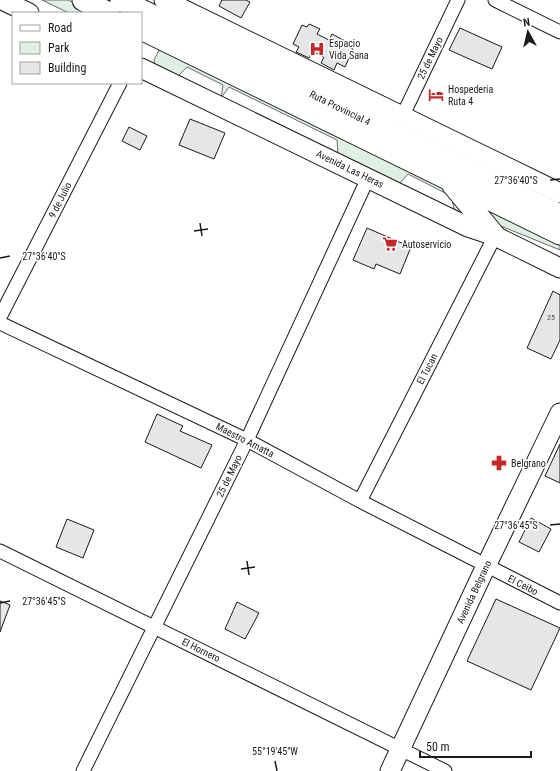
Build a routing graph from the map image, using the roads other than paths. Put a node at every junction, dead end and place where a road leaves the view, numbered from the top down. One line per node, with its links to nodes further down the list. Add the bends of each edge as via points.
1 (2, 0): 6 (main road)
2 (82, 0): 7 (main road)
3 (121, 0): 8 (main road, Ruta Provincial 4)
4 (458, 0): 14 (street, 25 de Mayo)
5 (495, 0): 11 (street)
6 (27, 12)
7 (107, 12)
8 (140, 12)
9 (142, 13): 10 (main road, Ruta Provincial 4)
10 (151, 19): 14 (main road); 16 (main road, Ruta Provincial 4); 18 (main road, Ruta Provincial 4)
11 (560, 32)
12 (142, 68): 15 (main road, Avenida Las Heras)
13 (119, 84): 22 (street, 9 de Julio)
14 (402, 117): 17 (main road)
15 (368, 178): 20 (main road, Avenida Las Heras, via 468,228); 25 (street, 25 de Mayo)
16 (448, 179): 19 (main road, Ruta Provincial 4); 20 (main road)
17 (560, 194)
18 (560, 215)
19 (560, 234)
20 (495, 236): 21 (main road, Avenida Las Heras); 26 (street, El Tucan)
21 (560, 268)
22 (0, 317)
23 (0, 323): 25 (street, Maestro Amatta)
24 (560, 414): 28 (main road, Avenida Belgrano)
25 (246, 440): 26 (street, Maestro Amatta); 30 (street, 25 de Mayo)
26 (360, 501): 28 (street, Maestro Amatta)
27 (0, 551): 30 (street, El Hornero)
28 (486, 566): 29 (street, El Ceibo); 31 (main road, Avenida Belgrano)
29 (560, 603)
30 (154, 627): 31 (street, El Hornero); 32 (street, 25 de Mayo)
31 (401, 749): 33 (main road, Avenida Belgrano); 34 (street, El Hornero)
32 (83, 771)
33 (390, 771)
34 (445, 771)

